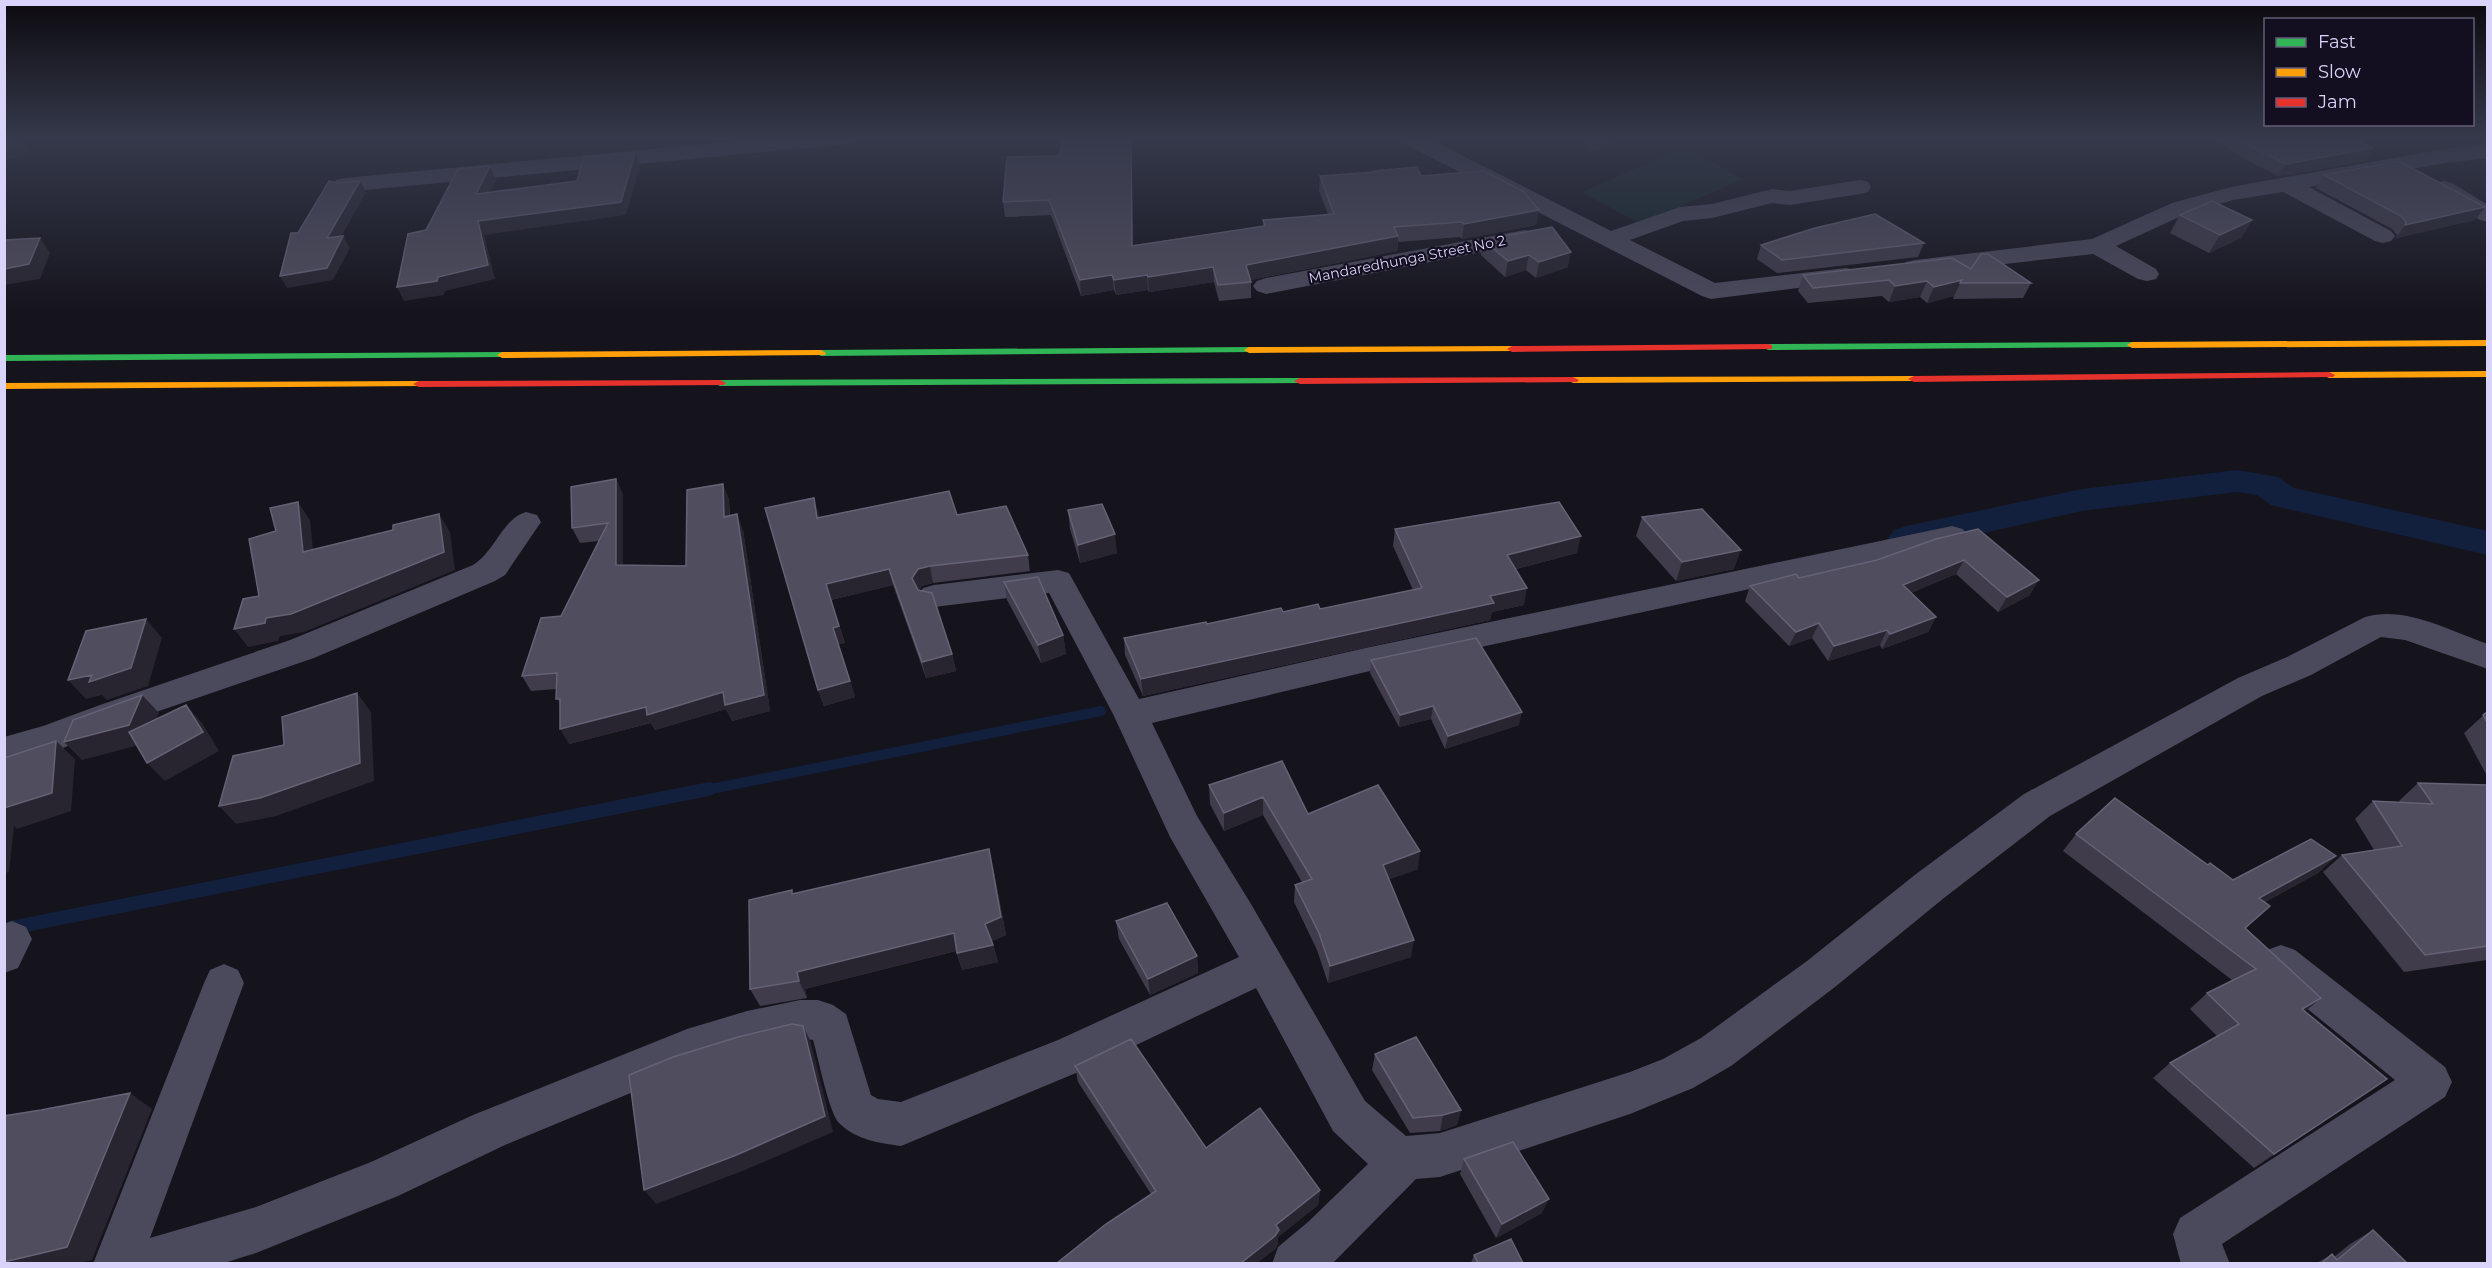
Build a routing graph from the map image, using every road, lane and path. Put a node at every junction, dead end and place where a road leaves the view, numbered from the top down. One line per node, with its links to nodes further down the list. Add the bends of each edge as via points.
1 (1525, 196): 9 (street)
2 (1771, 196): 11 (street, via 1712,211 1680,214)
3 (1774, 196): 4 (street)
4 (1802, 196)
5 (2223, 196): 12 (street, via 2180,208)
6 (2309, 196): 10 (street)
7 (2457, 196): 8 (street)
8 (2487, 215)
9 (1583, 226): 11 (street); 14 (street, Mandaredhunga Street No 2)
10 (2383, 236)
11 (1610, 239): 12 (street, via 1711,291)
12 (2097, 246): 13 (street)
13 (2147, 274)
14 (1266, 286)
15 (2487, 343): 16 (street)
16 (4, 358)
17 (2487, 374): 18 (street)
18 (4, 386)
19 (526, 522): 24 (street, via 498,562 484,573 302,650)
20 (1952, 537): 23 (street, via 1370,659)
21 (934, 596): 23 (street, via 1058,581)
22 (2487, 657): 28 (street, via 2408,628 2377,625 2250,687 2037,805 1821,974 1716,1052 1678,1074 1440,1155)
23 (1130, 714): 26 (street, via 1183,826)
24 (4, 751)
25 (2281, 963): 29 (street, via 2430,1082 2196,1234)
26 (1263, 965): 28 (street, via 1349,1116 1386,1150); 31 (street, via 1073,1054 901,1124 871,1120 853,1108 831,1028 818,1019 747,1031 687,1049 593,1086 382,1180 256,1230)
27 (225, 983): 30 (street)
28 (1406, 1158): 32 (street)
29 (2197, 1258)
30 (116, 1263)
31 (140, 1263)
32 (1296, 1263)

